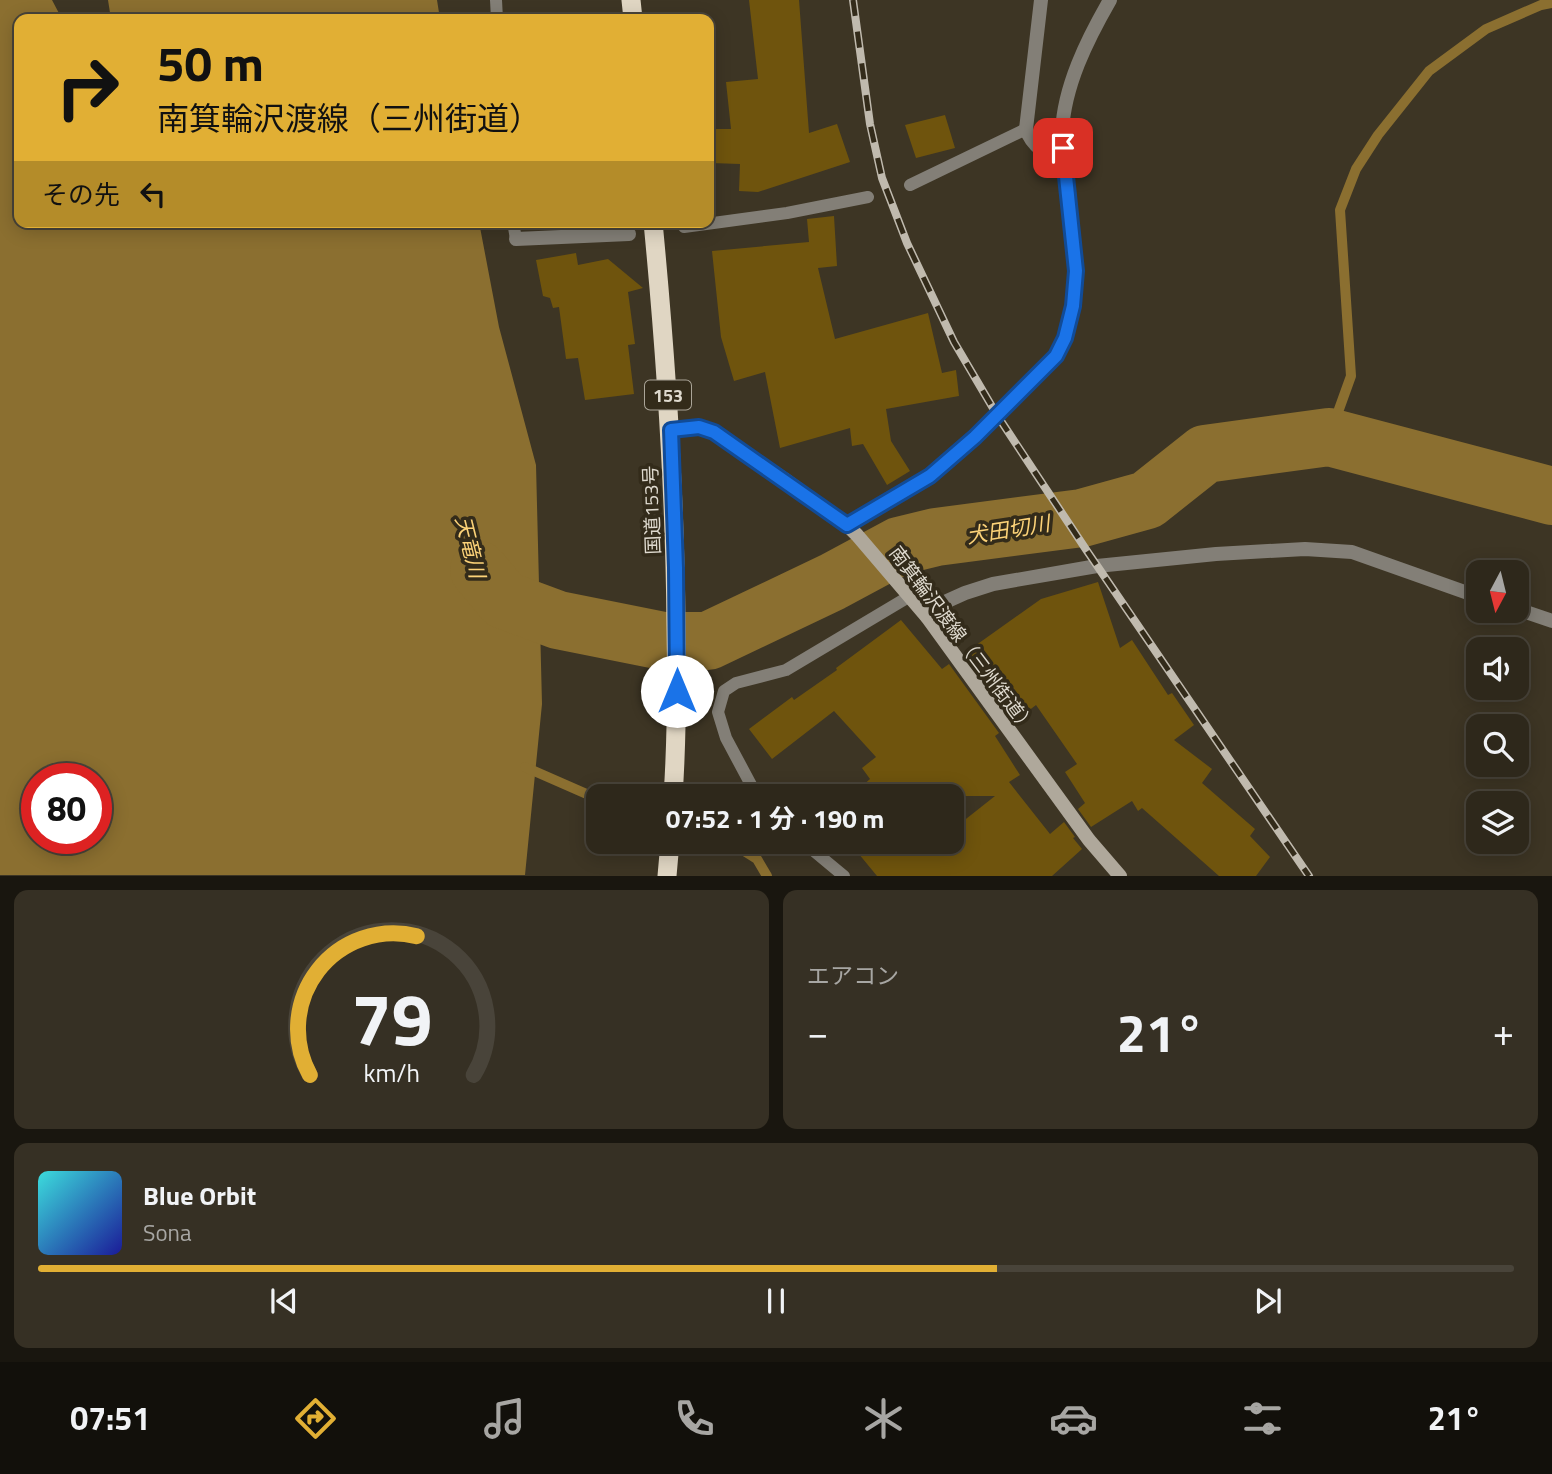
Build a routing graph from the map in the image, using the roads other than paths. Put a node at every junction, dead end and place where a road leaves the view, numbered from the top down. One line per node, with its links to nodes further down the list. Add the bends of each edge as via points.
1 (1041, 0): 3 (street)
2 (1110, 0): 4 (street, via 1065,102)
3 (1026, 130): 4 (street, via 1037,146); 5 (lane)
4 (1065, 164): 13 (street, via 1076,271 1073,306 1056,356 930,476)
5 (910, 185)
6 (868, 197): 7 (lane)
7 (714, 223)
8 (514, 228): 11 (lane)
9 (654, 228): 12 (highway, 国道153号 / 153)
10 (629, 234): 11 (street)
11 (516, 239)
12 (671, 430): 13 (main road, 南箕輪沢渡線（三州街道）, via 699,427 714,432); 19 (highway, 国道153号 / 153, via 676,568)
13 (852, 530): 14 (main road, 南箕輪沢渡線（三州街道）)
14 (907, 592): 17 (main road, 南箕輪沢渡線（三州街道）); 20 (lane, via 786,670 723,691 718,712)
15 (1466, 593): 17 (street, via 1352,552 1306,549 1097,566 993,584 945,602)
16 (1530, 613): 18 (street)
17 (927, 617): 25 (main road, 南箕輪沢渡線（三州街道）)
18 (1552, 621)
19 (674, 784)
20 (751, 784)
21 (669, 854): 23 (highway)
22 (817, 854): 24 (lane)
23 (667, 876)
24 (844, 876)
25 (1119, 876)

